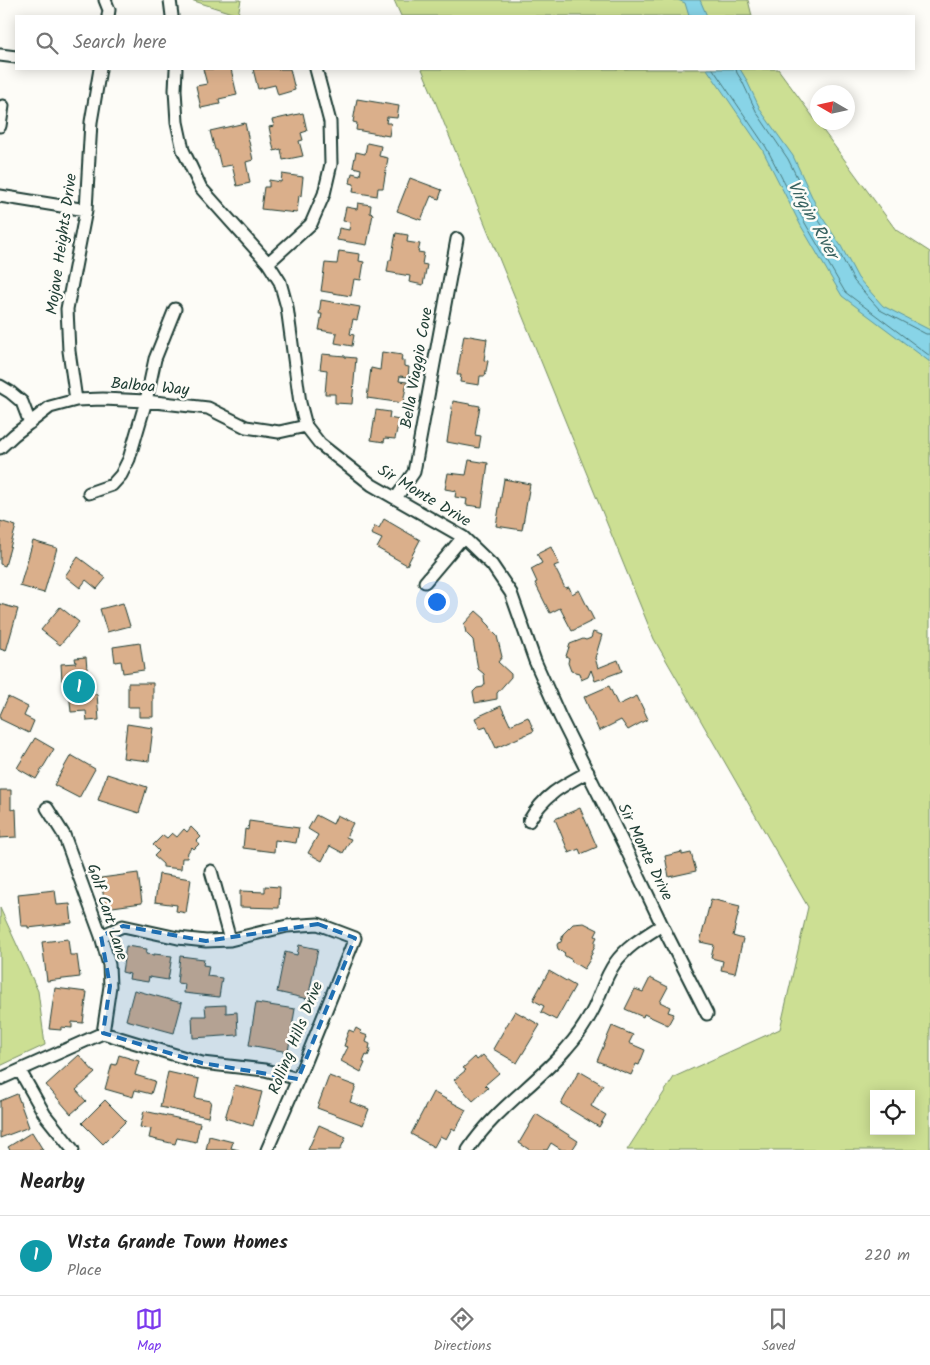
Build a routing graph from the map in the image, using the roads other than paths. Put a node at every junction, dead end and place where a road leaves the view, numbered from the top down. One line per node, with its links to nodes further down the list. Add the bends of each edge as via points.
1 (105, 0): 3 (street)
2 (170, 0): 4 (street)
3 (108, 15)
4 (172, 15)
5 (0, 55): 6 (street)
6 (15, 58)
7 (100, 70): 13 (street, Mojave Heights Drive, via 91,122)
8 (176, 70): 15 (street, Sir Monte Drive, via 176,122 183,150 202,188)
9 (316, 70): 15 (street, via 330,122 331,164 324,194 311,224)
10 (3, 106): 11 (street)
11 (0, 126)
12 (0, 196): 13 (street)
13 (86, 210): 18 (street, Mojave Heights Drive, via 67,309)
14 (457, 239): 24 (street, Bella Viaggio Cove, via 414,472)
15 (268, 263): 21 (street, Sir Monte Drive, via 280,282 287,306)
16 (175, 309): 19 (street, via 155,359)
17 (0, 386): 20 (street, via 22,402)
18 (76, 400): 19 (street, Balboa Way); 20 (street, Balboa Way, via 50,408)
19 (146, 401): 21 (street, Balboa Way, via 208,408 246,427 279,432); 23 (street, via 121,475 112,485)
20 (30, 423): 22 (street, Balboa Way)
21 (306, 426): 24 (street, Sir Monte Drive, via 320,444 372,485)
22 (0, 448)
23 (89, 493)
24 (396, 498): 25 (street, Sir Monte Drive)
25 (463, 537): 26 (street); 27 (street, Sir Monte Drive, via 492,565 511,592 534,661)
26 (425, 582)
27 (588, 772): 29 (street, via 549,796); 31 (street, Sir Monte Drive)
28 (47, 808): 32 (street, Golf Cart Lane, via 64,834)
29 (529, 821)
30 (211, 871): 33 (street)
31 (662, 925): 34 (street, Sir Monte Drive); 41 (street, via 621,955 610,970 594,1008 568,1047 491,1120)
32 (101, 936): 33 (street, via 123,926 178,938); 35 (street, Golf Cart Lane, via 109,965 110,986)
33 (230, 940): 38 (street, Rolling Hills Drive, via 287,926 318,924 354,938)
34 (706, 1014)
35 (103, 1033): 36 (street); 38 (street, via 202,1063 265,1070)
36 (20, 1071): 37 (street); 39 (street, via 45,1114)
37 (0, 1079)
38 (298, 1079): 40 (street, Rolling Hills Drive)
39 (73, 1150)
40 (267, 1150)
41 (468, 1150)

